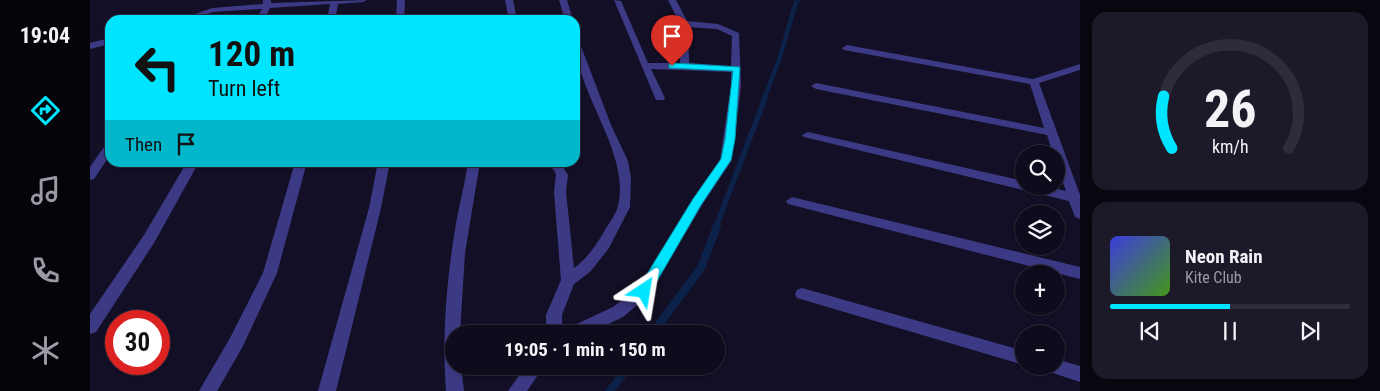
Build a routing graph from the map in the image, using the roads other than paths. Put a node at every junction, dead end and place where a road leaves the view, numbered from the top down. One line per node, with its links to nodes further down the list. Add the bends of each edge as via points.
1 (363, 0): 7 (street)
2 (401, 0): 12 (street)
3 (508, 0): 13 (street)
4 (563, 0): 14 (street)
5 (672, 0): 15 (street)
6 (617, 1): 20 (street)
7 (334, 2): 8 (street); 11 (street)
8 (267, 3): 9 (street); 10 (street)
9 (198, 15)
10 (262, 15)
11 (332, 15)
12 (400, 15)
13 (512, 15)
14 (568, 15)
15 (684, 24): 21 (street); 23 (street, via 732,30 738,42)
16 (95, 46): 19 (street)
17 (847, 48): 24 (street)
18 (580, 54): 42 (street, via 622,161 624,207 604,244 585,268)
19 (90, 56)
20 (644, 66): 21 (street); 26 (street)
21 (686, 66): 23 (street)
22 (1076, 68): 24 (street)
23 (737, 69): 45 (street, via 726,160 644,291 618,312)
24 (1034, 82): 27 (street)
25 (816, 86): 27 (street)
26 (660, 98)
27 (1050, 132): 38 (street)
28 (808, 134): 36 (street)
29 (105, 154): 35 (street)
30 (190, 167): 46 (street, via 149,239)
31 (299, 167): 51 (street, via 270,273)
32 (383, 167): 52 (street)
33 (473, 167): 53 (street, via 460,238 453,303)
34 (557, 167): 42 (street, via 564,178 560,192)
35 (90, 176)
36 (1015, 183)
37 (1064, 195): 38 (street)
38 (1077, 198): 40 (street)
39 (792, 202): 41 (street)
40 (1080, 214)
41 (1080, 273)
42 (568, 280): 44 (street, via 554,315)
43 (802, 294): 47 (street)
44 (554, 325)
45 (591, 325)
46 (90, 327)
47 (1015, 355)
48 (1065, 370): 49 (street)
49 (1080, 374)
50 (529, 375): 54 (street)
51 (208, 391)
52 (327, 391)
53 (455, 391)
54 (517, 391)

